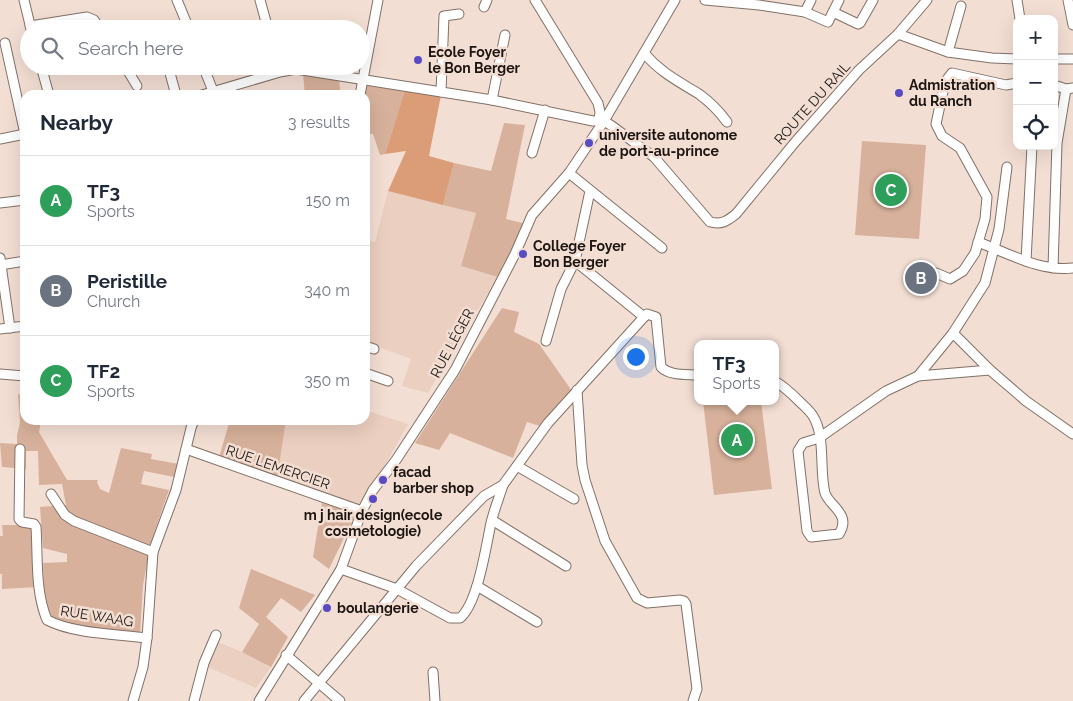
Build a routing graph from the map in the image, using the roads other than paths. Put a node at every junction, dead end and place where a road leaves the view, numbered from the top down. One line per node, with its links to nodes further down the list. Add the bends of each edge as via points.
1 (24, 0): 19 (street)
2 (178, 0): 22 (street)
3 (260, 0): 23 (street)
4 (378, 0): 28 (street)
5 (535, 0): 54 (street, via 598,102)
6 (675, 0): 29 (street, RUE LÉGER)
7 (705, 0): 15 (street)
8 (811, 0): 15 (street)
9 (840, 0): 16 (street)
10 (873, 0): 16 (street, via 858,24)
11 (927, 0): 25 (street, ROUTE DU RAIL)
12 (1017, 0): 18 (street)
13 (1068, 0): 24 (street)
14 (961, 6): 30 (street)
15 (805, 12): 16 (street, via 828,22)
16 (833, 12)
17 (459, 14): 50 (street, via 444,16)
18 (1019, 15)
19 (29, 20)
20 (70, 20): 21 (street, via 87,17)
21 (94, 20)
22 (186, 20)
23 (266, 20)
24 (1073, 25)
25 (898, 34): 30 (street); 54 (street, ROUTE DU RAIL, via 796,141 736,214 718,224 710,222 654,157)
26 (505, 35): 51 (street)
27 (5, 42): 53 (street)
28 (370, 43)
29 (644, 52): 54 (street, RUE LÉGER); 55 (street, via 661,71 715,107)
30 (948, 52): 31 (street)
31 (1013, 58)
32 (1058, 59): 33 (street)
33 (1073, 59)
34 (43, 75): 45 (street)
35 (130, 75): 43 (street)
36 (170, 75): 46 (street)
37 (207, 75): 47 (street)
38 (261, 75): 48 (street)
39 (333, 75): 41 (street)
40 (364, 75): 41 (street)
41 (363, 80): 49 (street); 50 (street)
42 (1013, 84): 65 (street, via 952,73 945,82 936,124 942,136 960,148 988,197)
43 (137, 86)
44 (1069, 89): 72 (street, via 1058,143)
45 (48, 90)
46 (175, 90)
47 (213, 90)
48 (216, 90)
49 (361, 90)
50 (441, 92): 51 (street)
51 (492, 100): 52 (street)
52 (544, 110): 54 (street); 59 (street)
53 (20, 111)
54 (602, 121): 61 (street, RUE LÉGER)
55 (727, 122)
56 (20, 135): 57 (street)
57 (0, 139)
58 (1032, 150): 70 (street)
59 (532, 153)
60 (1007, 168): 67 (street)
61 (569, 173): 62 (street); 98 (street, RUE LÉGER, via 532,215 455,370)
62 (590, 192): 66 (street); 69 (street)
63 (20, 201): 64 (street)
64 (0, 203)
65 (978, 242): 67 (street); 74 (street, via 963,271 950,279)
66 (662, 248)
67 (994, 248): 70 (street); 78 (street, via 985,282)
68 (20, 261): 71 (street)
69 (575, 261): 75 (street); 79 (street, via 561,289)
70 (1026, 261): 72 (street)
71 (0, 263): 77 (street)
72 (1053, 268): 73 (street)
73 (1073, 268)
74 (936, 273)
75 (648, 316): 83 (street, via 656,317 661,366 665,371); 88 (street)
76 (20, 327): 77 (street)
77 (5, 329)
78 (953, 333): 80 (street); 85 (street)
79 (546, 341)
80 (990, 370): 85 (street); 90 (street, via 1026,401)
81 (0, 374): 84 (street)
82 (370, 375): 86 (street)
83 (694, 375)
84 (20, 376)
85 (918, 376): 91 (street, via 886,391)
86 (388, 380)
87 (779, 384): 91 (street, via 813,416)
88 (577, 390): 94 (street); 117 (street, via 582,465 609,550 642,602 680,600 686,604 697,689)
89 (192, 425): 93 (street)
90 (1073, 434)
91 (819, 438): 91 (street, via 826,494 840,511 842,528 839,534 816,538 807,531 798,451 802,443)
92 (20, 449): 107 (street, RUE WAAG, via 19,519 36,527 36,563 47,620 83,630)
93 (186, 449): 98 (street, RUE LEMERCIER); 100 (street, via 176,490)
94 (517, 466): 95 (street); 97 (street)
95 (503, 485): 99 (street); 104 (street, via 484,496)
96 (51, 494): 100 (street, via 74,521)
97 (574, 499)
98 (362, 511): 102 (street, RUE LÉGER)
99 (492, 520): 101 (street); 103 (street)
100 (153, 552): 107 (street)
101 (566, 566)
102 (340, 569): 104 (street); 108 (street, RUE LÉGER)
103 (477, 586): 104 (street, via 463,615 455,618); 105 (street)
104 (396, 589): 110 (street)
105 (536, 622)
106 (216, 635): 112 (street, via 204,663)
107 (147, 638): 111 (street, via 143,668)
108 (286, 655): 110 (street); 113 (street, RUE LÉGER)
109 (433, 672): 116 (street)
110 (320, 684): 114 (street); 115 (street)
111 (133, 701)
112 (194, 701)
113 (258, 701)
114 (304, 701)
115 (340, 701)
116 (435, 701)
117 (693, 701)

